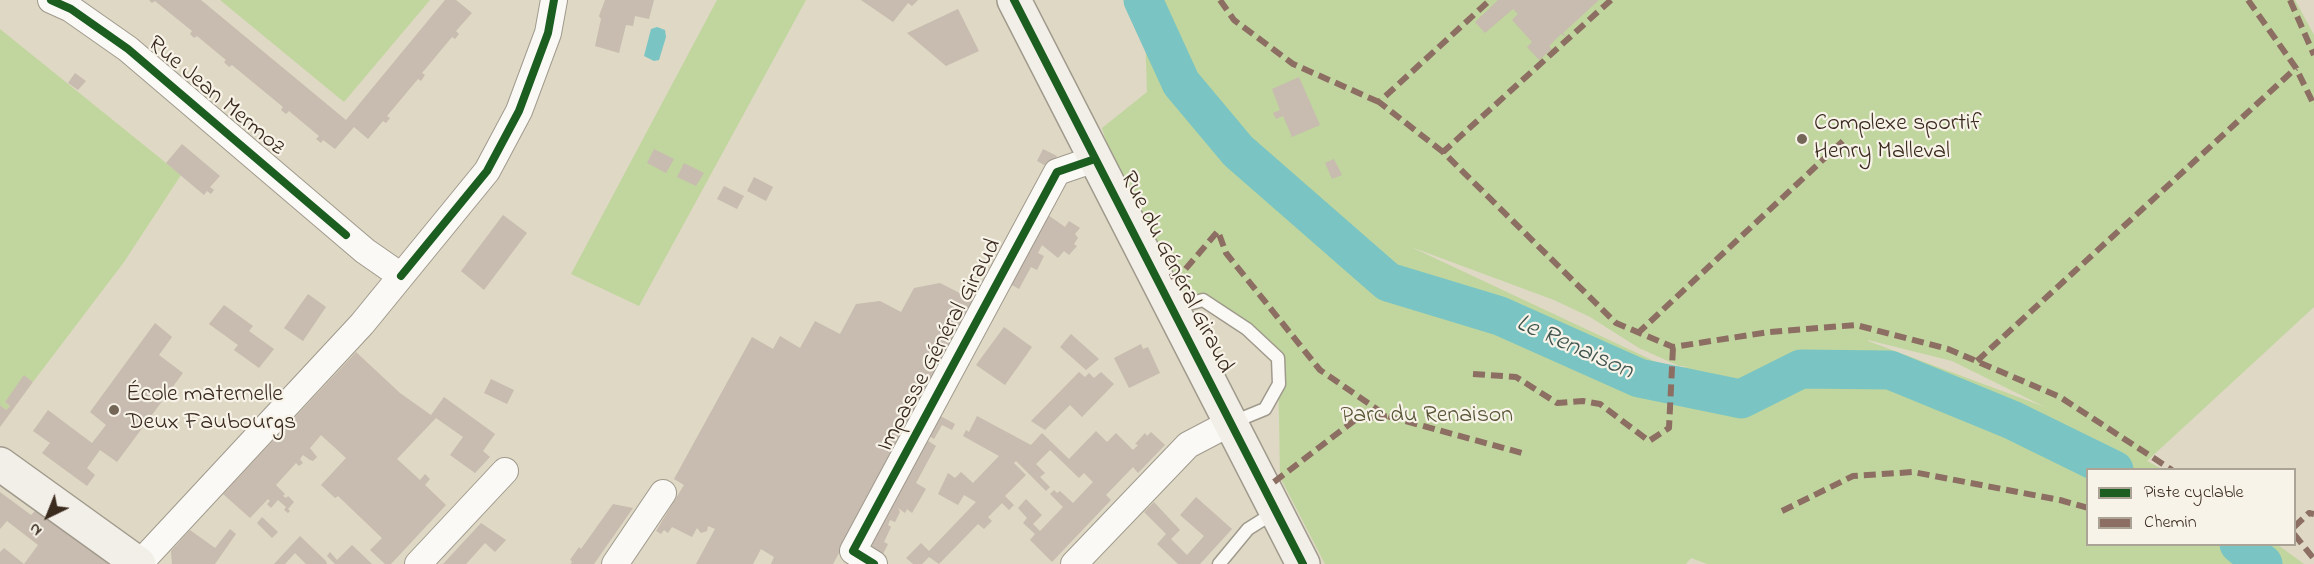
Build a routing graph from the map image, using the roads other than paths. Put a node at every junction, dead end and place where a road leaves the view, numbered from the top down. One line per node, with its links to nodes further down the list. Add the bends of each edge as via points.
1 (51, 0): 5 (street, Rue Jean Mermoz, via 71,9 128,49 345,235)
2 (554, 0): 5 (street, via 548,33 519,111 487,171)
3 (1014, 0): 4 (street, Rue du Général Giraud)
4 (1095, 159): 6 (street, Rue du Général Giraud); 15 (street, Impasse Général Giraud, via 1057,172 853,550)
5 (401, 276): 12 (street, via 363,324)
6 (1171, 309): 7 (street, Rue du Général Giraud); 7 (lane, via 1203,300 1247,329 1278,358 1279,384 1265,409)
7 (1230, 423): 11 (street, Rue du Général Giraud); 16 (street, via 1188,445)
8 (0, 464): 12 (street)
9 (505, 471): 13 (street)
10 (663, 493): 14 (street)
11 (1276, 512): 17 (lane, via 1248,529); 18 (street, Rue du Général Giraud)
12 (139, 564)
13 (418, 564)
14 (615, 564)
15 (874, 564)
16 (1074, 564)
17 (1219, 564)
18 (1303, 564)

